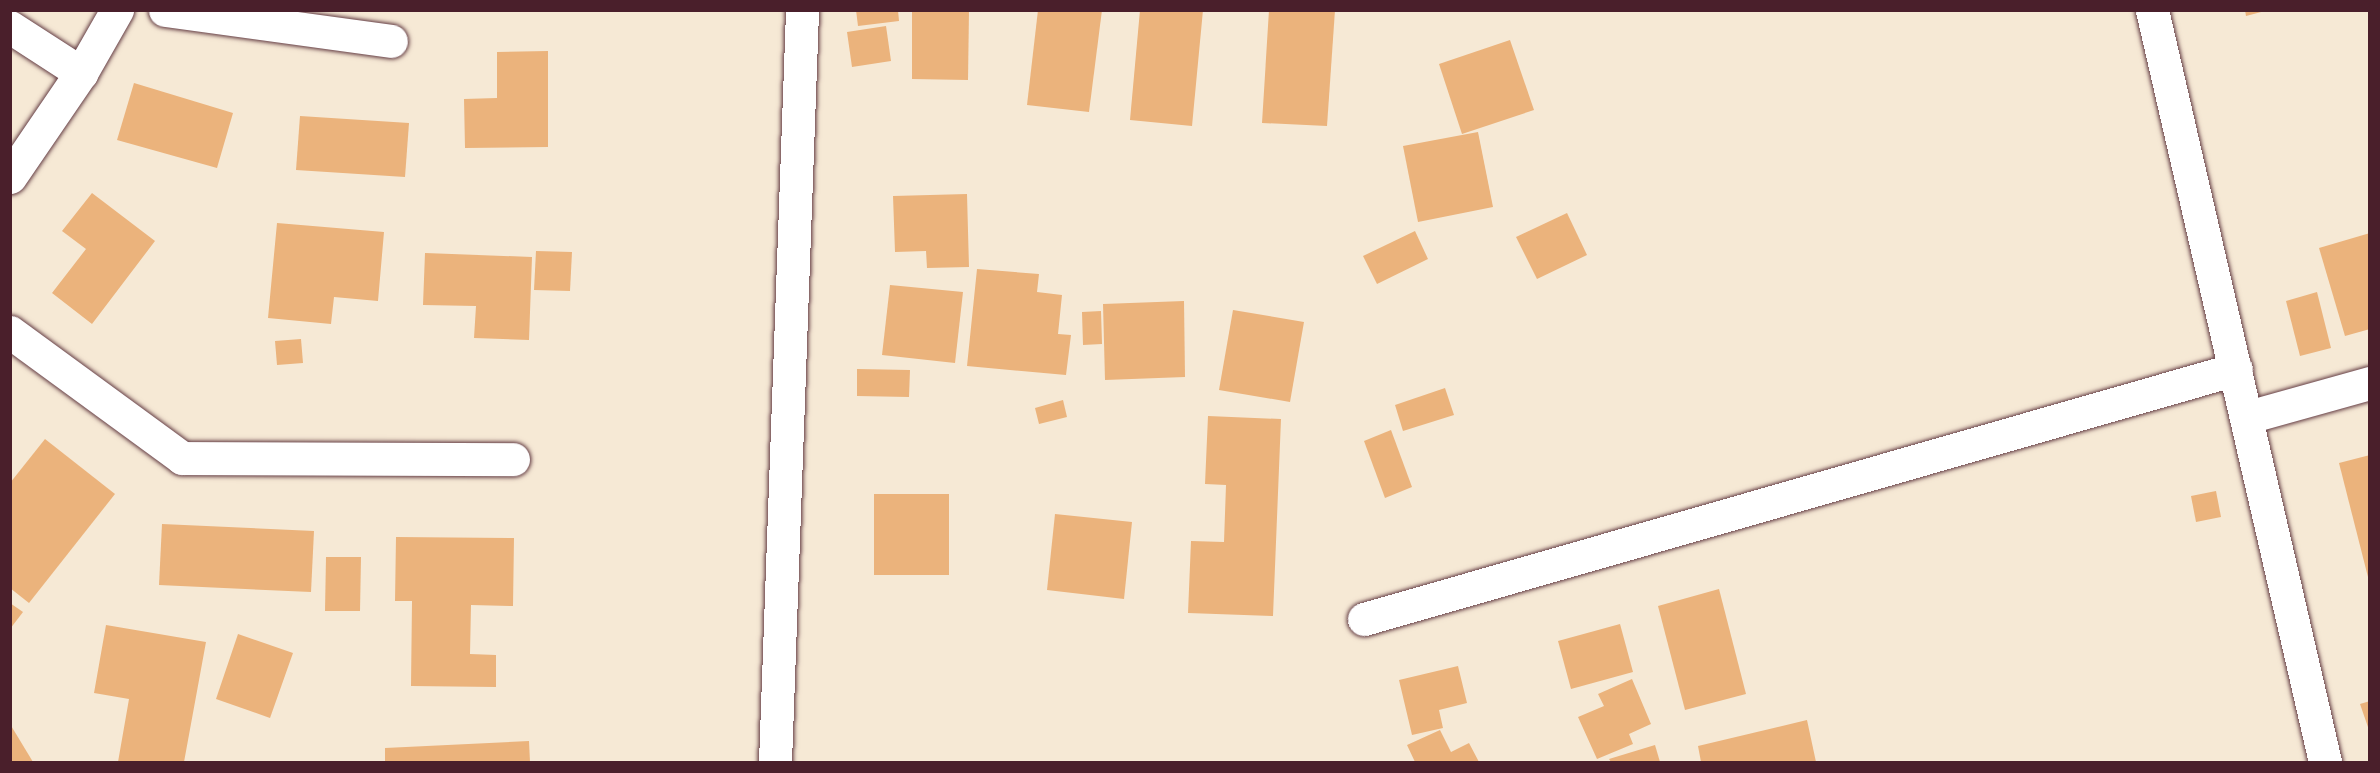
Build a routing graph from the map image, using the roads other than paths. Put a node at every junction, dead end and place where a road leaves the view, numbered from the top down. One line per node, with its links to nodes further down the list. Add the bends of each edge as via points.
1 (117, 10): 7 (street)
2 (165, 10): 6 (street)
3 (802, 10): 15 (street)
4 (2152, 10): 10 (street)
5 (10, 27): 7 (street)
6 (391, 40)
7 (81, 73): 8 (street)
8 (10, 177)
9 (10, 332): 13 (street, via 182,458)
10 (2236, 369): 12 (street); 14 (street)
11 (2370, 383): 12 (street)
12 (2248, 417): 16 (street)
13 (513, 459)
14 (1364, 619)
15 (775, 762)
16 (2325, 762)

